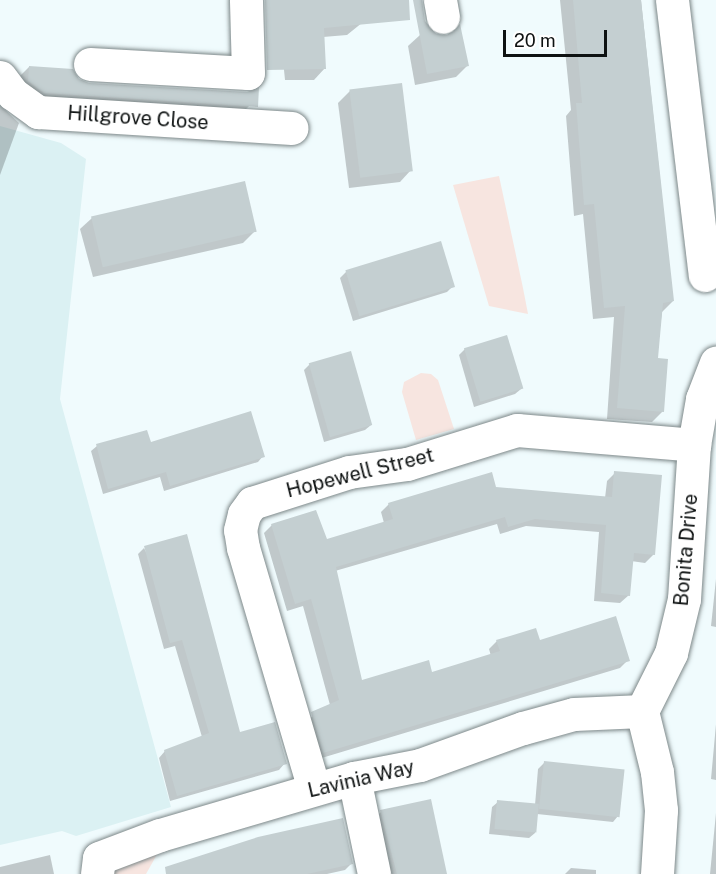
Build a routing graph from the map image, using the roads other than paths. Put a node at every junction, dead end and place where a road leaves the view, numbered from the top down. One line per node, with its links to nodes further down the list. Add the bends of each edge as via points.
1 (246, 0): 3 (street, via 248,73)
2 (672, 0): 6 (street)
3 (90, 64)
4 (0, 77): 5 (street, Hillgrove Close, via 13,94 38,112)
5 (291, 128)
6 (705, 275)
7 (716, 363): 8 (street, Bonita Drive, via 702,399)
8 (694, 445): 9 (street, Bonita Drive, via 684,599 671,653); 11 (street, Hopewell Street, via 517,430 407,464 349,472 252,503 240,530 243,548)
9 (642, 711): 10 (street, Lavinia Way, via 574,714 420,765); 14 (street, via 660,800)
10 (354, 778): 11 (street, Lavinia Way); 13 (street)
11 (314, 789): 12 (street, Lavinia Way, via 160,835 99,858)
12 (97, 874)
13 (374, 874)
14 (657, 874)

